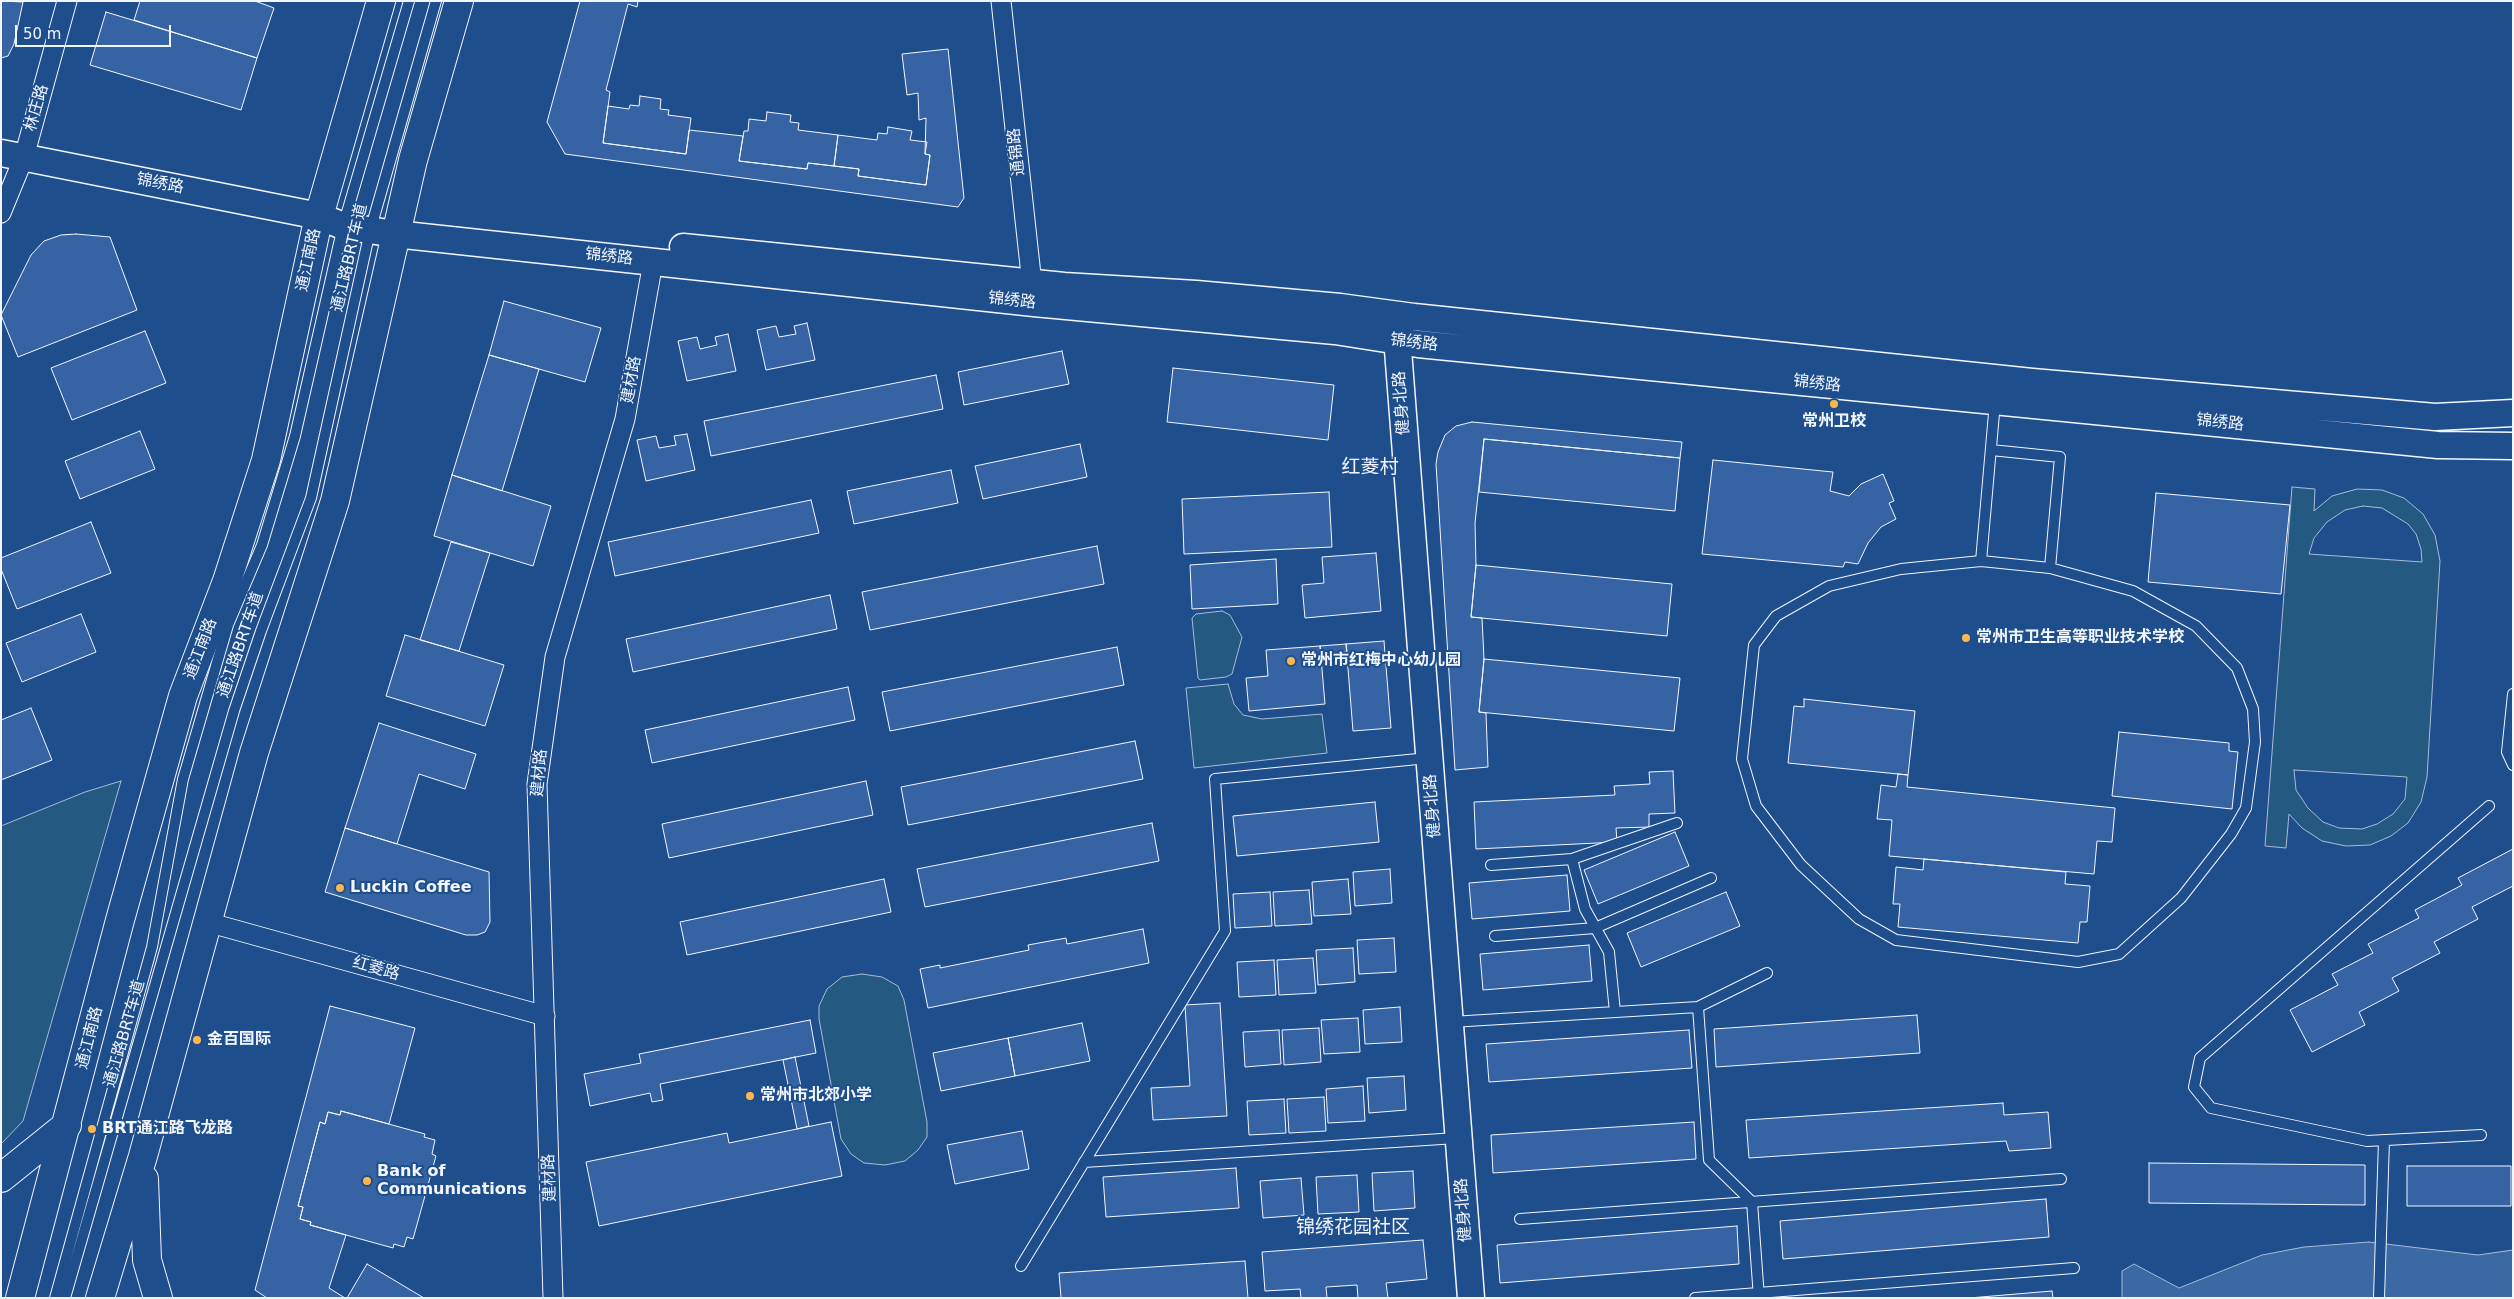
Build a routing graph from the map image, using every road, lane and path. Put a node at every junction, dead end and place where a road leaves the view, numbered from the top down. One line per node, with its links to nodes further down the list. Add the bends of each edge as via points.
1 (67, 1): 7 (street, 林庄路)
2 (381, 1): 9 (main road, 通江南路)
3 (409, 1): 9 (lane, 通江路BRT车道)
4 (436, 1): 10 (lane, 通江路BRT车道)
5 (459, 1): 10 (main road, via 413,160)
6 (1001, 1): 12 (street, 通锦路)
7 (13, 155): 8 (street, 林庄路); 9 (street, 锦绣路)
8 (1, 213)
9 (336, 219): 10 (street, 锦绣路); 37 (main road, 通江南路, via 266,460 227,580 182,696); 51 (lane, 通江路BRT车道, via 295,436 262,546 228,625 182,779 152,947)
10 (385, 225): 11 (street, 锦绣路); 12 (street, 锦绣路); 29 (main road, via 335,501 257,744); 52 (lane, 通江路BRT车道, via 311,498 234,711)
11 (653, 262): 12 (street, 锦绣路); 35 (street, 建材路, via 625,419 555,657 537,784)
12 (1033, 293): 13 (street, 锦绣路, via 1196,294); 14 (street, 锦绣路)
13 (1395, 315): 14 (street, 健身北路); 16 (street, 锦绣路, via 2032,382 2436,417)
14 (1397, 341): 15 (street, 锦绣路); 22 (street, 健身北路)
15 (1996, 401): 17 (street, 锦绣路, via 2438,445); 18 (lane)
16 (2513, 413)
17 (2513, 446)
18 (1991, 450): 19 (lane); 20 (lane, via 2060,457)
19 (1981, 562): 20 (lane); 20 (lane, via 1901,569 1829,586 1776,616 1754,646 1742,759 1756,806 1801,865 1859,919 1896,940 2078,962 2118,954 2181,898 2231,834 2246,808 2256,742 2253,709 2237,668 2196,626 2133,591)
20 (2050, 568)
21 (2513, 694): 23 (lane, via 2507,752)
22 (1429, 758): 36 (street, 健身北路); 42 (lane, via 1215,779 1225,931)
23 (2513, 765)
24 (2489, 806): 40 (lane, via 2200,1058 2194,1087 2211,1108 2367,1141)
25 (1677, 822): 26 (lane)
26 (1572, 859): 27 (lane); 30 (lane, via 1585,909)
27 (1491, 865)
28 (1711, 878): 30 (lane)
29 (207, 922): 35 (street, 红菱路); 41 (main road)
30 (1596, 928): 31 (lane); 34 (lane, via 1609,952)
31 (1495, 936)
32 (1766, 973): 33 (lane)
33 (1698, 1007): 34 (lane); 45 (lane, via 1709,1160)
34 (1615, 1012): 36 (lane)
35 (545, 1016): 55 (street, 建材路)
36 (1450, 1022): 39 (street, 健身北路)
37 (68, 1125): 43 (main road); 49 (main road, 通江南路)
38 (2480, 1135): 40 (lane)
39 (1458, 1138): 42 (lane); 56 (street, 健身北路)
40 (2384, 1140): 58 (lane)
41 (143, 1156): 53 (main road); 54 (main road, via 147,1260)
42 (1084, 1162): 47 (lane)
43 (1, 1178)
44 (2061, 1179): 45 (lane)
45 (1752, 1202): 46 (lane); 50 (lane)
46 (1520, 1219)
47 (1021, 1266)
48 (2074, 1268): 50 (lane)
49 (16, 1294)
50 (1759, 1295): 57 (lane)
51 (55, 1298)
52 (65, 1298)
53 (100, 1298)
54 (158, 1298)
55 (553, 1298)
56 (1471, 1298)
57 (1695, 1298)
58 (2379, 1298)

